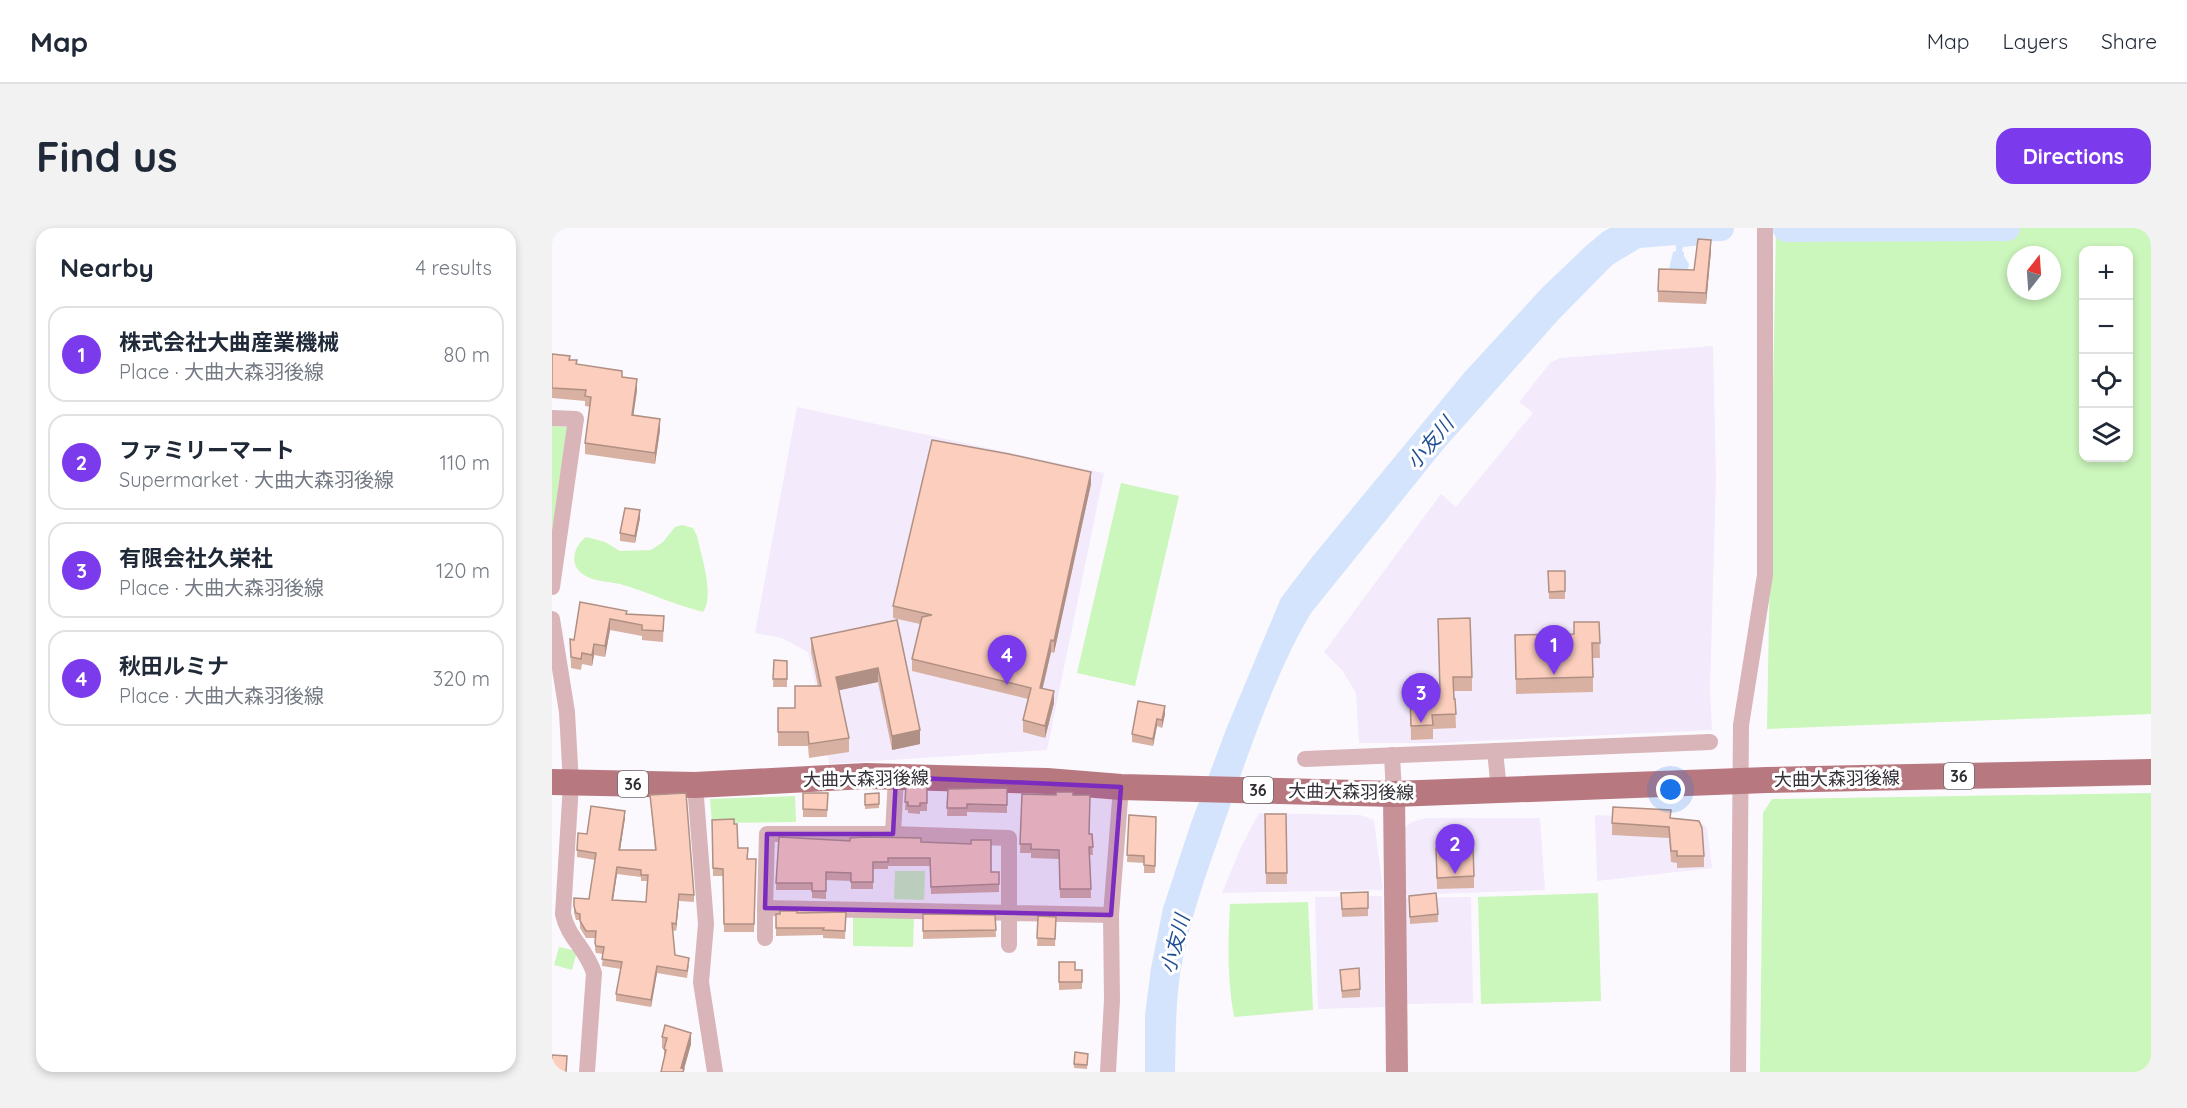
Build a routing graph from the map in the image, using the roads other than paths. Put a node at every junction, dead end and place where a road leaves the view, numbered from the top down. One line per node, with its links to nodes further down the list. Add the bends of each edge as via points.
1 (1765, 228): 11 (street, via 1765,575 1742,725)
2 (552, 418): 3 (street, via 576,419)
3 (552, 587)
4 (552, 619): 12 (street, via 567,712)
5 (1710, 742): 6 (street)
6 (1495, 751): 7 (street); 15 (street)
7 (1392, 755): 8 (street); 16 (street)
8 (1305, 759)
9 (2151, 772): 11 (main road, 大曲大森羽後線 / 36)
10 (896, 777): 13 (main road, 大曲大森羽後線 / 36); 14 (main road, 大曲大森羽後線 / 36); 17 (street)
11 (1740, 782): 15 (main road, 大曲大森羽後線 / 36); 27 (street)
12 (561, 783): 13 (main road, 大曲大森羽後線 / 36); 23 (street, via 563,914 566,928 589,958 594,973)
13 (695, 785): 24 (street, via 706,924 701,982)
14 (1121, 787): 16 (main road, 大曲大森羽後線 / 36); 20 (street)
15 (1498, 790): 16 (main road, 大曲大森羽後線 / 36)
16 (1394, 794): 26 (street)
17 (893, 834): 18 (street, via 767,834); 19 (street, via 1009,838)
18 (765, 908): 19 (street); 21 (street)
19 (1008, 912): 20 (street); 22 (street)
20 (1111, 915): 25 (street)
21 (765, 938)
22 (1009, 945)
23 (587, 1072)
24 (715, 1072)
25 (1108, 1072)
26 (1397, 1072)
27 (1738, 1072)

